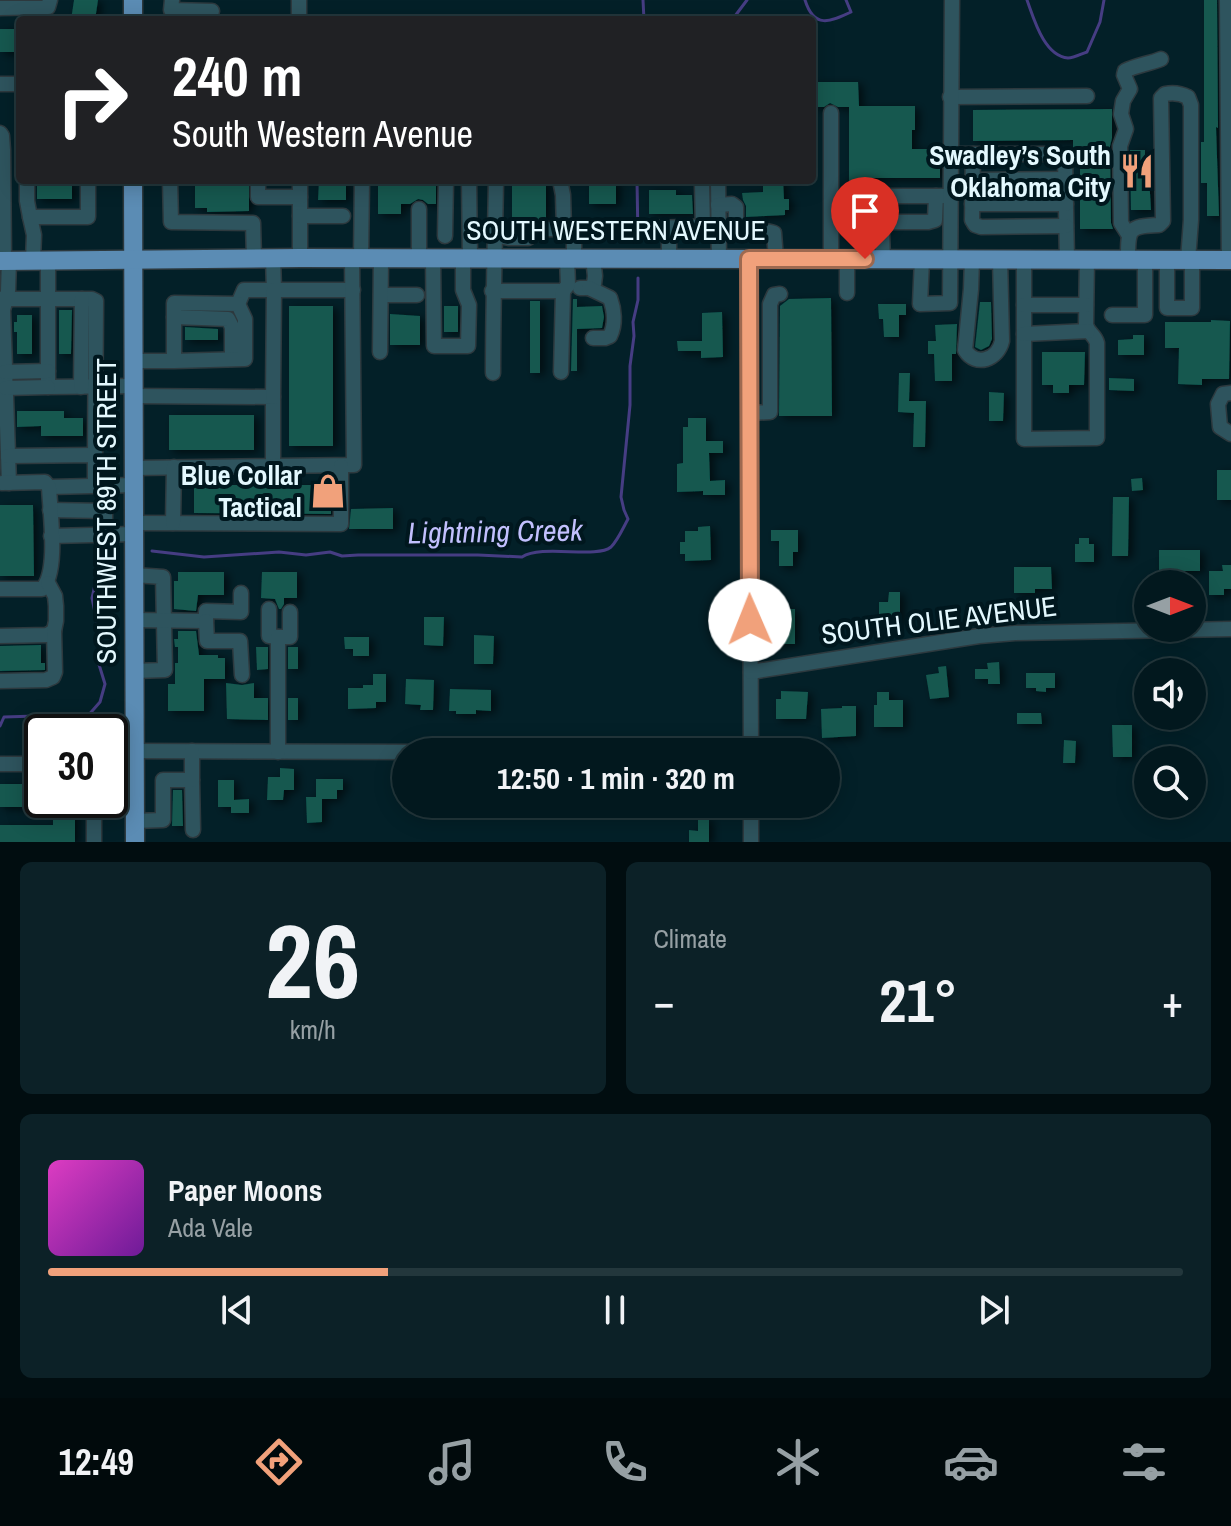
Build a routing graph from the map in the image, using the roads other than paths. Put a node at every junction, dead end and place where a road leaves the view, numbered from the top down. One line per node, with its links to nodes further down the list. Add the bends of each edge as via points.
1 (50, 0): 4 (street, via 48,7)
2 (952, 0): 9 (street)
3 (1227, 0): 12 (street)
4 (0, 8)
5 (171, 10): 6 (street)
6 (212, 11)
7 (1161, 59): 53 (street, via 1130,68 1124,75 1130,89 1121,107 1126,129 1120,146 1121,223)
8 (1087, 96): 9 (street)
9 (950, 97): 13 (street)
10 (831, 113): 71 (street)
11 (0, 133): 46 (street)
12 (1229, 135): 32 (street)
13 (950, 154): 14 (street); 30 (street)
14 (973, 154): 15 (street, via 1056,154 1065,159); 16 (street)
15 (1066, 179): 16 (street); 34 (street)
16 (972, 180): 33 (street)
17 (27, 184): 41 (street)
18 (88, 184): 41 (street, via 88,217)
19 (133, 184): 68 (main road, SOUTHWEST 89TH STREET)
20 (170, 184): 57 (street, via 171,222 253,223)
21 (300, 184): 31 (street)
22 (362, 184): 59 (street)
23 (446, 184): 36 (street)
24 (469, 184): 37 (street)
25 (496, 184): 54 (street)
26 (561, 184): 52 (street)
27 (697, 184): 49 (street)
28 (718, 184): 35 (street)
29 (258, 186): 31 (street, via 258,197)
30 (943, 196): 45 (street, via 935,220); 45 (street, via 888,196 882,202); 74 (street)
31 (300, 197): 39 (street)
32 (1230, 197): 43 (street)
33 (972, 204): 34 (street); 48 (street, via 972,220 981,227)
34 (1066, 204): 48 (street)
35 (718, 205): 47 (street); 70 (street, via 736,207 739,228 774,233)
36 (446, 208): 37 (street); 55 (street)
37 (470, 208): 62 (street)
38 (419, 209): 61 (street)
39 (300, 216): 40 (street); 58 (street)
40 (343, 216)
41 (30, 217): 80 (street)
42 (1191, 220): 44 (street, via 1177,225); 44 (street, via 1191,105 1188,97 1171,92 1161,98); 83 (street)
43 (1230, 220): 84 (street)
44 (1163, 221): 53 (street, via 1140,225)
45 (882, 222): 72 (street)
46 (2, 224): 85 (street)
47 (719, 226): 49 (street); 67 (street)
48 (1066, 226): 78 (street)
49 (703, 227): 51 (street)
50 (651, 228): 51 (street)
51 (669, 228): 66 (street)
52 (564, 229): 56 (street, via 543,229); 65 (street, via 574,229)
53 (1128, 234): 81 (street)
54 (495, 235): 56 (street); 63 (street)
55 (445, 236)
56 (528, 238): 64 (street)
57 (264, 258): 58 (main road, SOUTH WESTERN AVENUE); 68 (main road, SOUTH WESTERN AVENUE); 90 (street)
58 (300, 258): 59 (main road, SOUTH WESTERN AVENUE)
59 (356, 258): 60 (main road, SOUTH WESTERN AVENUE); 91 (street)
60 (381, 258): 61 (main road, SOUTH WESTERN AVENUE); 95 (street)
61 (426, 258): 62 (main road, SOUTH WESTERN AVENUE); 62 (street, via 434,346 468,346 469,305 463,290)
62 (467, 258): 63 (main road, SOUTH WESTERN AVENUE)
63 (495, 258): 64 (main road, SOUTH WESTERN AVENUE); 92 (street)
64 (528, 258): 65 (main road, SOUTH WESTERN AVENUE)
65 (578, 258): 66 (main road, SOUTH WESTERN AVENUE); 86 (street); 87 (street, via 594,284)
66 (669, 258): 67 (main road, SOUTH WESTERN AVENUE)
67 (719, 258): 69 (main road, SOUTH WESTERN AVENUE)
68 (133, 259): 80 (main road, SOUTH WESTERN AVENUE); 109 (main road, SOUTHWEST 89TH STREET)
69 (749, 259): 70 (main road, SOUTH WESTERN AVENUE); 120 (street)
70 (776, 259): 71 (main road, SOUTH WESTERN AVENUE)
71 (839, 259): 72 (main road, SOUTH WESTERN AVENUE); 93 (street)
72 (883, 259): 73 (main road, SOUTH WESTERN AVENUE)
73 (922, 259): 74 (main road, SOUTH WESTERN AVENUE); 74 (street, via 920,304 950,303)
74 (950, 259): 75 (main road, SOUTH WESTERN AVENUE)
75 (972, 259): 76 (main road, SOUTH WESTERN AVENUE); 89 (street)
76 (1000, 259): 77 (main road, SOUTH WESTERN AVENUE); 88 (street)
77 (1024, 259): 78 (main road, SOUTH WESTERN AVENUE); 100 (street)
78 (1067, 259): 79 (main road, SOUTH WESTERN AVENUE)
79 (1087, 259): 81 (main road, SOUTH WESTERN AVENUE); 101 (street)
80 (41, 260): 85 (main road, SOUTH WESTERN AVENUE); 98 (street)
81 (1136, 260): 82 (main road, SOUTH WESTERN AVENUE); 102 (street, via 1145,315)
82 (1167, 260): 83 (main road, SOUTH WESTERN AVENUE); 83 (street, via 1167,308 1192,308)
83 (1190, 260): 84 (main road, SOUTH WESTERN AVENUE)
84 (1230, 260)
85 (4, 261): 97 (street, via 8,291)
86 (566, 288): 87 (street); 92 (street); 112 (street)
87 (589, 288): 106 (street, via 610,298 613,311 610,336)
88 (999, 288): 89 (street); 89 (street, via 1000,350 982,360 965,350)
89 (971, 289)
90 (274, 290): 91 (street); 99 (street, via 244,290); 119 (street)
91 (353, 290): 125 (street, via 354,465)
92 (492, 291): 113 (street)
93 (847, 293)
94 (780, 294): 120 (street, via 770,304 770,412)
95 (381, 295): 96 (street); 107 (street)
96 (417, 295)
97 (3, 299): 98 (street); 114 (street)
98 (48, 299): 111 (street); 115 (street, via 96,301)
99 (238, 304): 103 (street, via 174,303); 108 (street, via 245,319 245,359)
100 (1024, 305): 101 (street); 105 (street)
101 (1086, 305): 104 (street)
102 (1112, 315)
103 (174, 317): 108 (street, via 228,319); 110 (street)
104 (1088, 331): 105 (street); 105 (street, via 1097,343 1097,438 1024,439)
105 (1024, 334)
106 (593, 338)
107 (380, 352)
108 (232, 359): 110 (street)
109 (133, 361): 110 (street); 117 (main road, SOUTHWEST 89TH STREET)
110 (174, 361)
111 (48, 371): 114 (street); 116 (street)
112 (561, 372)
113 (493, 373)
114 (4, 380): 116 (street); 123 (street)
115 (89, 386): 116 (street); 117 (street); 122 (street)
116 (48, 387)
117 (133, 391): 119 (street); 127 (main road, SOUTHWEST 89TH STREET)
118 (1231, 393): 121 (street, via 1223,394 1218,404 1220,427)
119 (273, 397): 124 (street)
120 (749, 413): 150 (street)
121 (1231, 434)
122 (95, 455): 123 (street); 129 (street)
123 (8, 456): 128 (street)
124 (273, 466): 125 (street); 126 (street)
125 (341, 466): 132 (street, via 341,524)
126 (174, 467): 127 (street); 132 (street)
127 (134, 477): 129 (street); 133 (main road, SOUTHWEST 89TH STREET)
128 (4, 483): 130 (street, via 45,482)
129 (95, 486): 130 (street)
130 (49, 487): 131 (street)
131 (50, 510): 134 (street, via 105,511); 135 (street)
132 (173, 523): 133 (street)
133 (134, 528): 134 (street); 136 (main road, SOUTHWEST 89TH STREET)
134 (105, 534): 135 (street)
135 (51, 536): 137 (street)
136 (134, 575): 142 (main road, SOUTHWEST 89TH STREET); 143 (street, via 163,577)
137 (48, 583): 138 (street, via 42,589); 146 (street, via 55,596)
138 (0, 589)
139 (241, 593): 144 (street, via 241,612 206,611)
140 (269, 609): 148 (street, via 269,636)
141 (290, 612): 148 (street, via 290,637)
142 (134, 620): 143 (street); 149 (main road, SOUTHWEST 89TH STREET)
143 (164, 621): 144 (street); 149 (street, via 165,670)
144 (206, 621): 151 (street, via 207,641 240,641)
145 (1231, 629): 150 (street, SOUTH OLIE AVENUE, via 991,635)
146 (54, 631): 147 (street); 152 (street, via 53,677)
147 (0, 636)
148 (278, 637): 156 (street)
149 (134, 671): 154 (main road, SOUTHWEST 89TH STREET)
150 (751, 672): 153 (street)
151 (242, 675)
152 (0, 681)
153 (751, 738)
154 (135, 751): 155 (street); 163 (main road, SOUTHWEST 89TH STREET)
155 (192, 751): 156 (street); 160 (street)
156 (278, 752): 157 (street)
157 (392, 752)
158 (0, 764): 159 (street)
159 (24, 764)
160 (192, 780): 163 (street, via 163,780 163,820); 164 (street)
161 (94, 818): 165 (street)
162 (751, 818): 167 (street)
163 (135, 821): 166 (main road, SOUTHWEST 89TH STREET)
164 (193, 830)
165 (94, 842)
166 (135, 842)
167 (751, 842)

